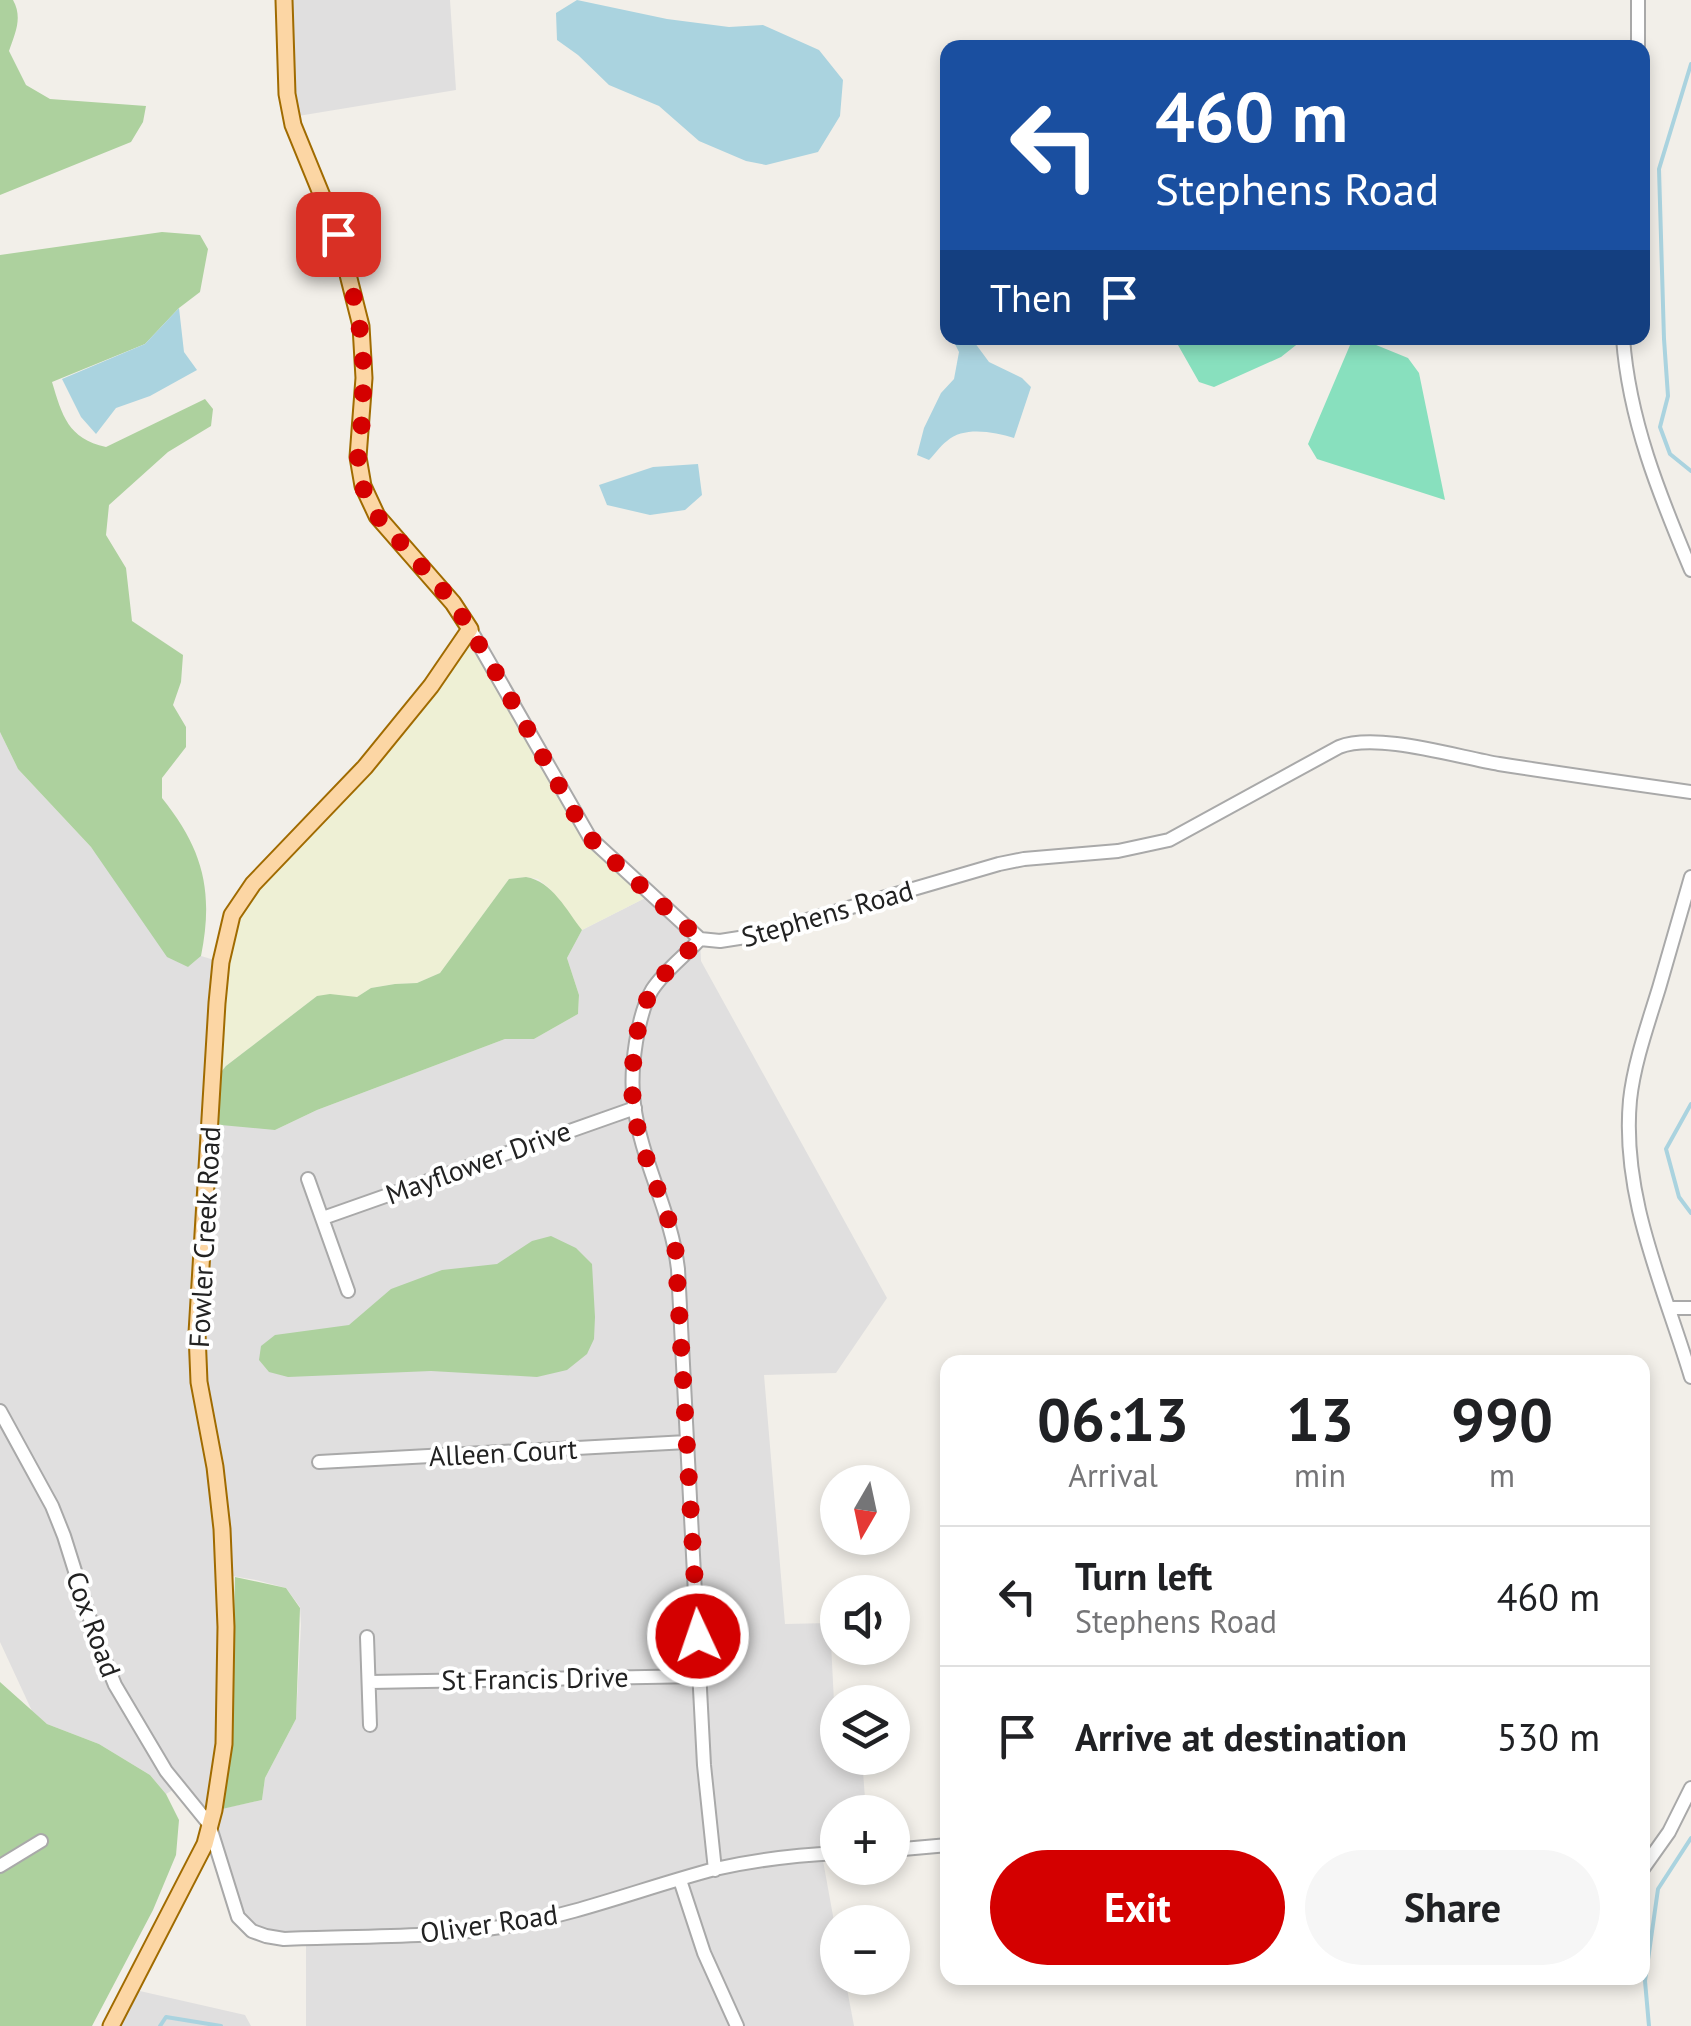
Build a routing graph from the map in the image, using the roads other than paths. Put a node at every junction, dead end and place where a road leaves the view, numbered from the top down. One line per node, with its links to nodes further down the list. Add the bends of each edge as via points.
1 (284, 0): 6 (main road, Stephens Road, via 293,125 338,234 361,326 362,486 377,516)
2 (1638, 0): 3 (street)
3 (1638, 40)
4 (1624, 345): 5 (street, via 1637,426)
5 (1691, 570)
6 (470, 629): 9 (street, Stephens Road, via 590,838); 25 (main road, Fowler Creek Road, via 365,766 253,884 225,937 197,1333 225,1575 224,1744)
7 (1691, 792): 9 (street, Stephens Road, via 1355,742 1153,845 1024,859 752,936)
8 (1691, 877): 14 (street, via 1630,1100 1639,1212)
9 (700, 939): 10 (street, via 665,974 643,1010 634,1053)
10 (634, 1108): 12 (street, Mayflower Drive); 18 (street, via 675,1242)
11 (308, 1178): 12 (street)
12 (322, 1218): 13 (street)
13 (348, 1291)
14 (1670, 1308): 15 (street); 16 (street)
15 (1691, 1308)
16 (1691, 1377)
17 (0, 1411): 25 (street, Cox Road, via 52,1506 116,1685 160,1763)
18 (688, 1442): 19 (street, Alleen Court); 21 (street)
19 (319, 1462)
20 (367, 1637): 22 (street)
21 (700, 1676): 22 (street, St Francis Drive); 32 (street)
22 (370, 1682): 23 (street)
23 (370, 1726)
24 (1691, 1788): 30 (street)
25 (209, 1824): 33 (street, Oliver Road, via 238,1916 252,1931 284,1939 508,1926); 34 (main road, Fowler Creek Road, via 205,1844)
26 (41, 1841): 31 (street)
27 (940, 1847): 28 (street)
28 (910, 1849)
29 (820, 1854): 32 (street, Oliver Road)
30 (1650, 1859)
31 (0, 1866)
32 (715, 1870): 33 (street, Oliver Road)
33 (680, 1880): 35 (street)
34 (112, 2026)
35 (736, 2026)

